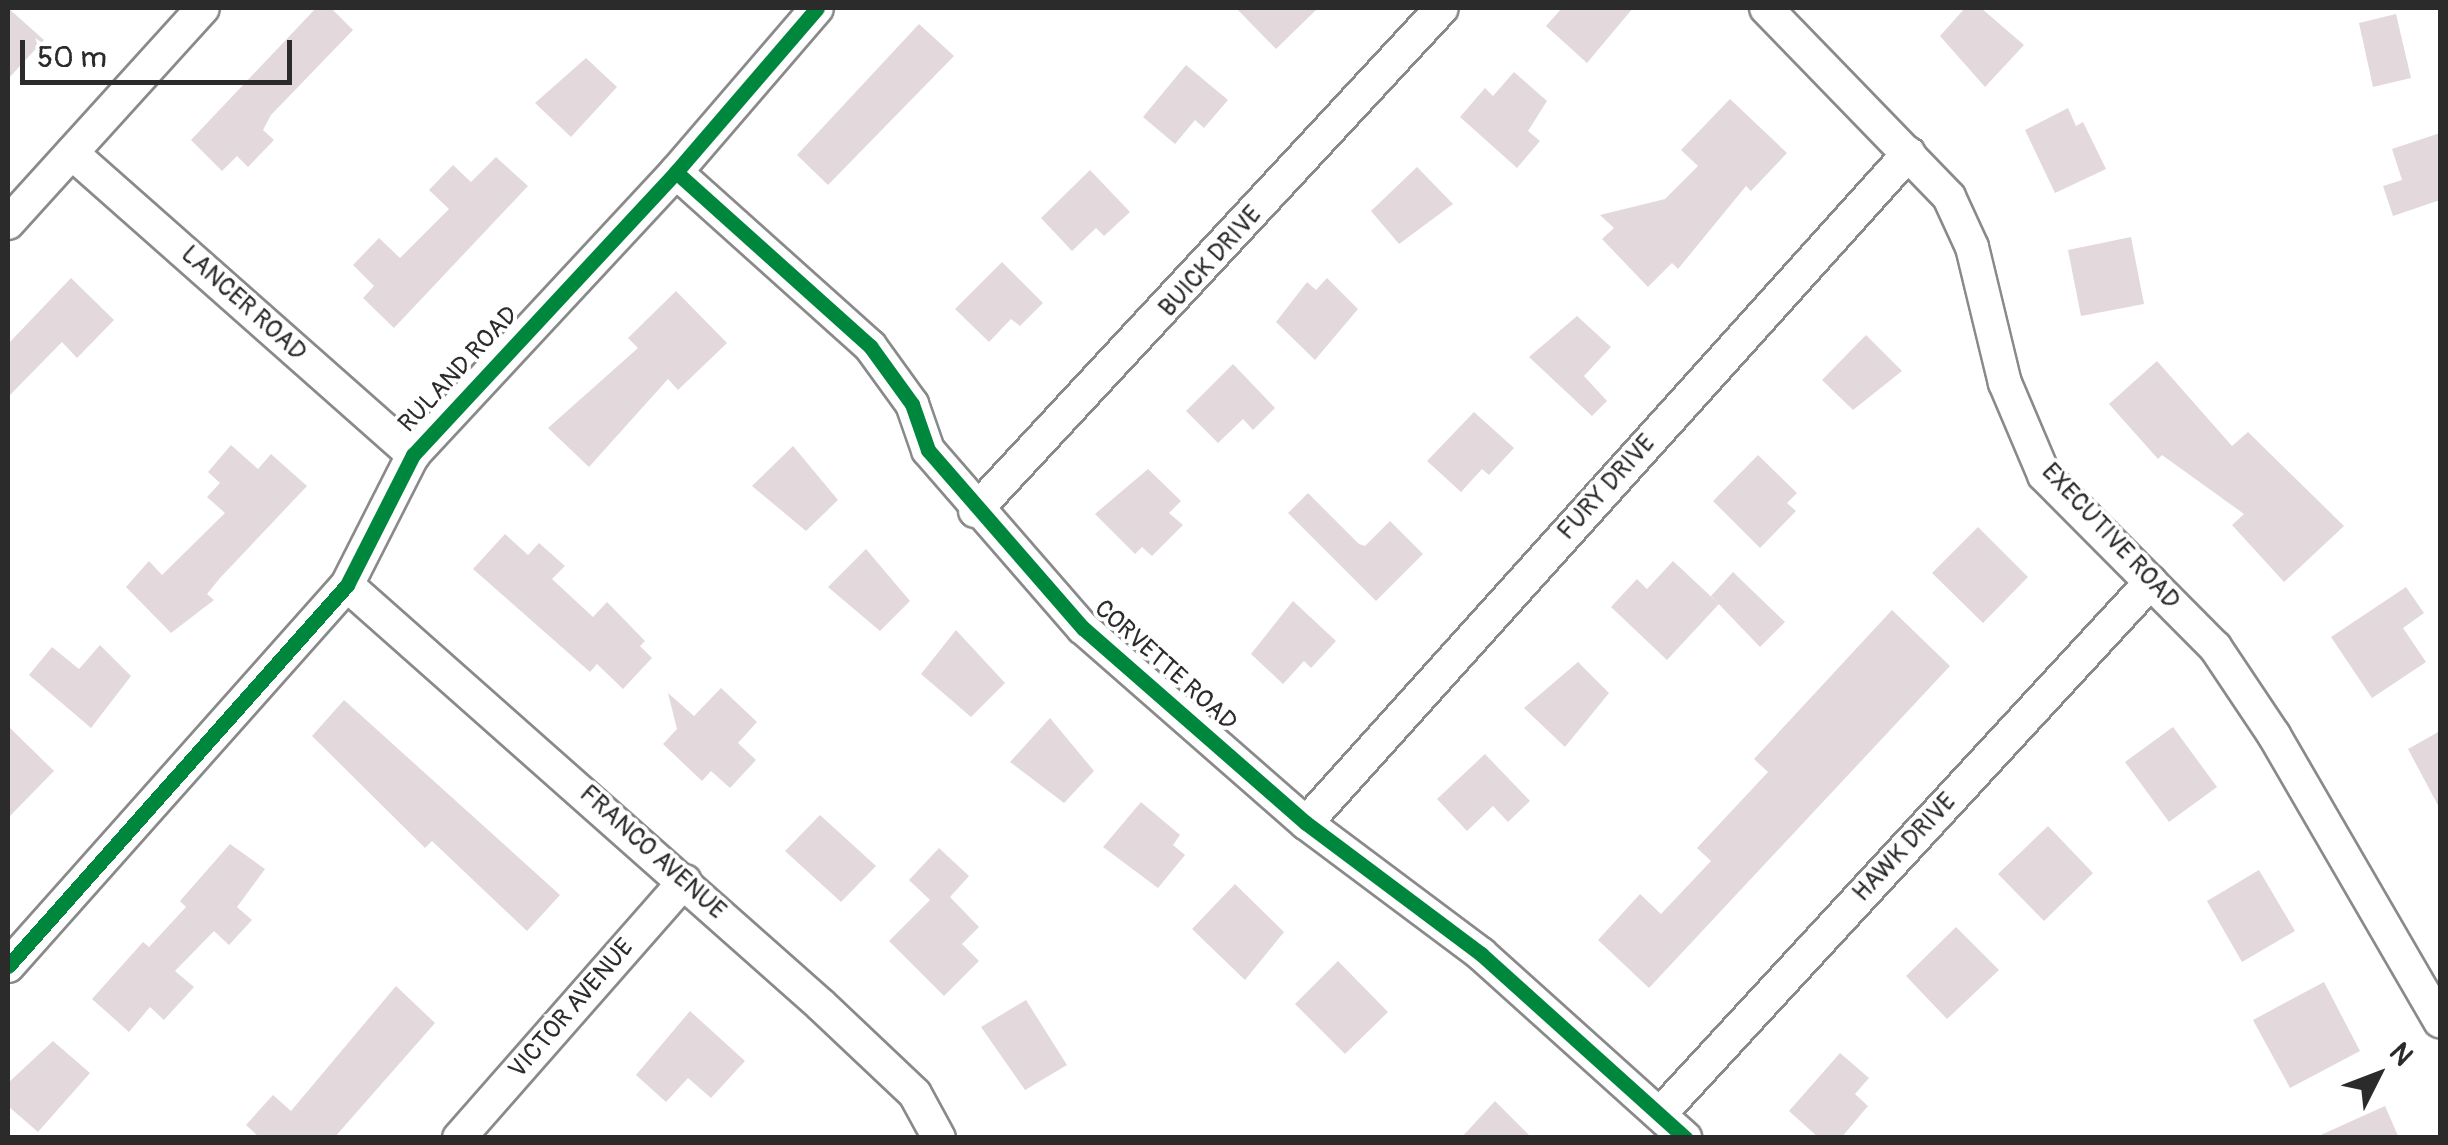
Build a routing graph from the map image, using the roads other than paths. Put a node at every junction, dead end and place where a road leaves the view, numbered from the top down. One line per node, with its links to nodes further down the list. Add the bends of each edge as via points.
1 (203, 8): 5 (street)
2 (817, 8): 7 (street, RULAND ROAD)
3 (1442, 8): 10 (street, BUICK DRIVE)
4 (1766, 8): 6 (street, EXECUTIVE ROAD)
5 (72, 152): 8 (street); 9 (street, LANCER ROAD)
6 (1909, 153): 11 (street, EXECUTIVE ROAD, via 1949,197 1972,247 2005,383 2044,475); 13 (street, FURY DRIVE)
7 (676, 172): 9 (street, RULAND ROAD); 10 (street, CORVETTE ROAD, via 870,346 912,404 928,450)
8 (8, 223)
9 (413, 455): 12 (street, RULAND ROAD)
10 (975, 512): 13 (street, CORVETTE ROAD, via 1082,628)
11 (2151, 582): 16 (street, EXECUTIVE ROAD, via 2214,648 2274,735); 17 (street, HAWK DRIVE)
12 (348, 585): 14 (street, FRANCO AVENUE); 15 (street, RULAND ROAD)
13 (1306, 823): 17 (street, CORVETTE ROAD, via 1482,954)
14 (685, 881): 18 (street, VICTOR AVENUE); 19 (street, FRANCO AVENUE, via 915,1094)
15 (8, 966)
16 (2440, 1021)
17 (1660, 1114): 20 (street, CORVETTE ROAD)
18 (459, 1138)
19 (939, 1138)
20 (1686, 1138)

